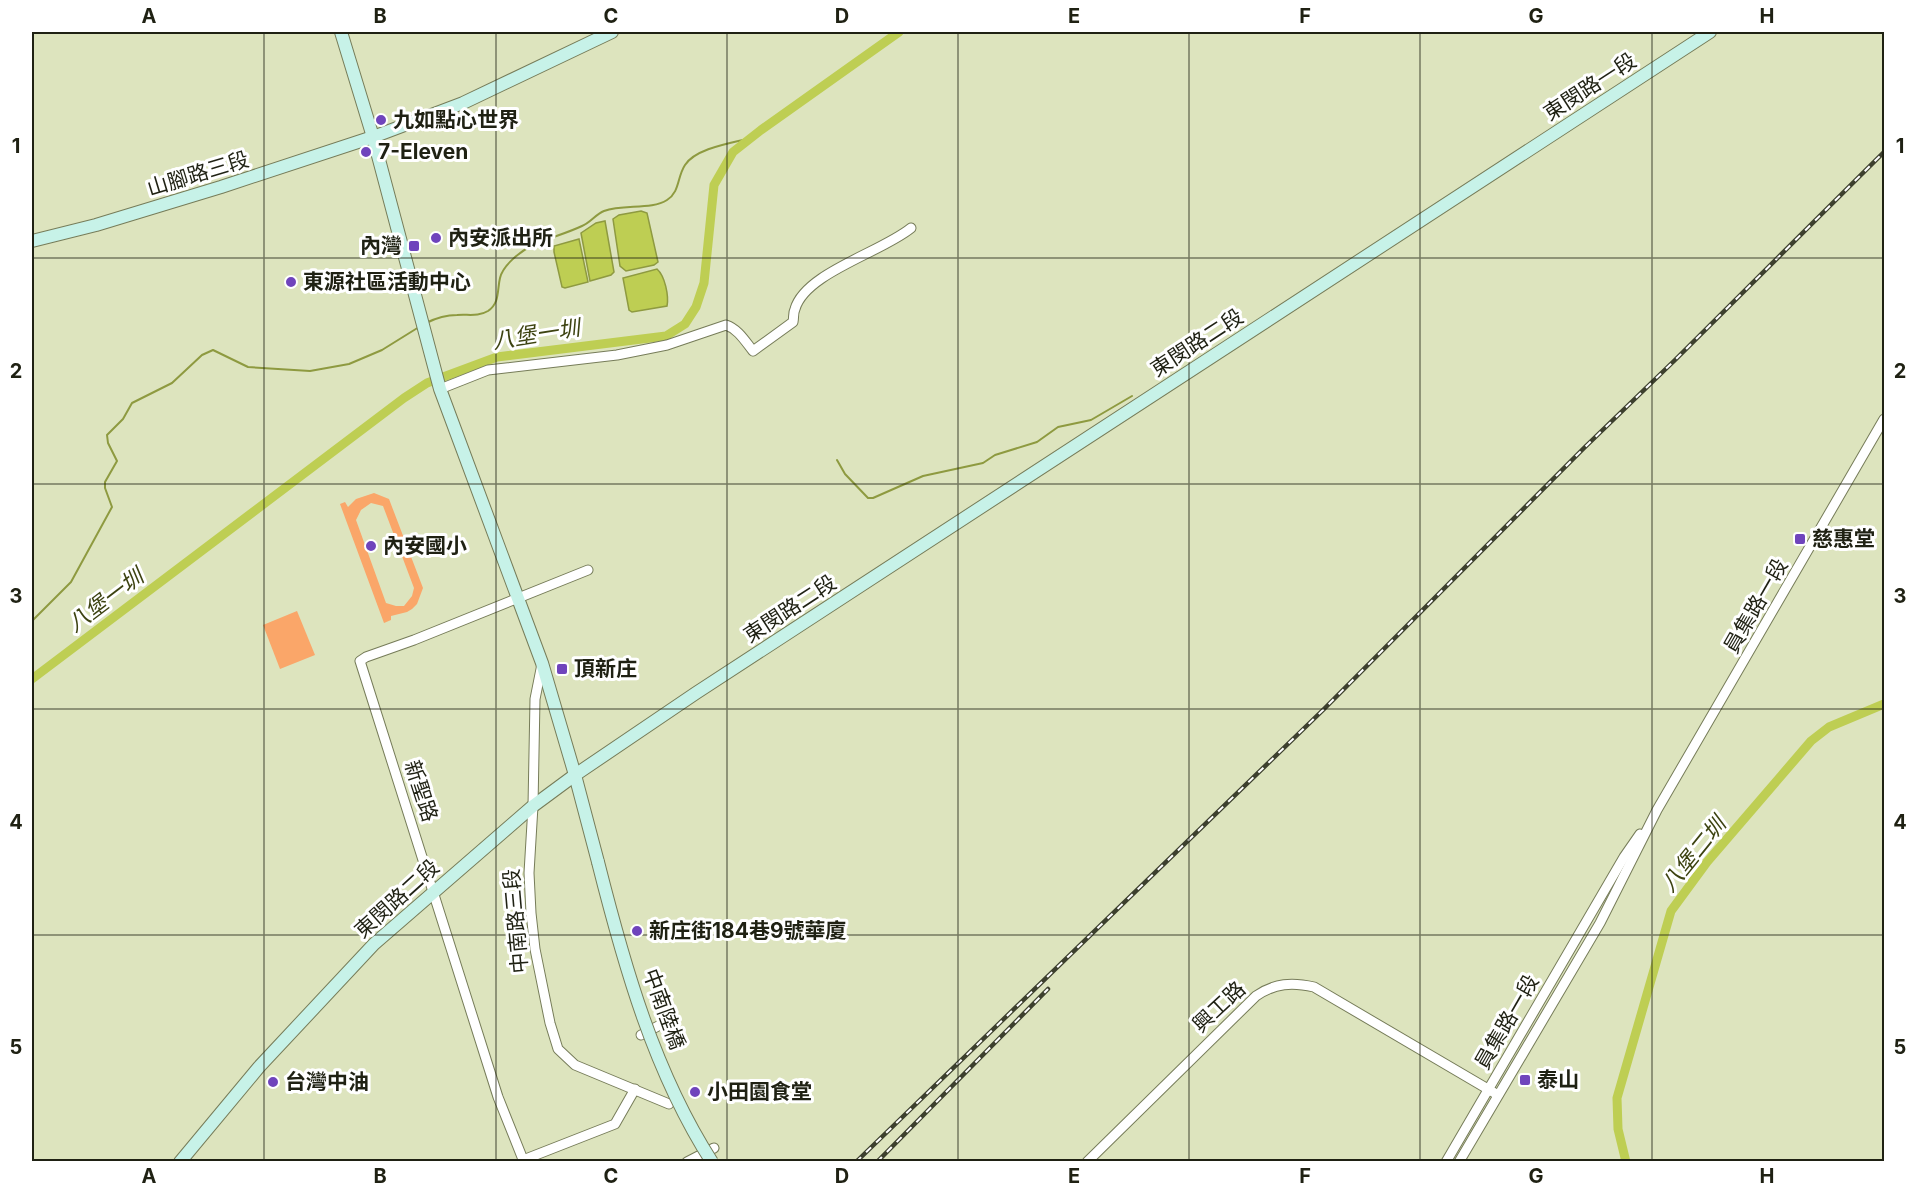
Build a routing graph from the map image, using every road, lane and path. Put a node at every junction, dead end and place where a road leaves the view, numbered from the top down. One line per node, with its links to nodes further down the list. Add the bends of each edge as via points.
1 (341, 32): 4 (main road)
2 (612, 32): 4 (main road, 山腳路三段, via 463,103)
3 (1710, 32): 5 (main road, 東閔路一段)
4 (373, 137): 7 (main road, 山腳路三段, via 221,188); 8 (main road)
5 (1491, 175): 13 (main road, 東閔路二段)
6 (911, 228): 8 (street, via 898,239 812,284 794,309 793,322 753,351 726,324 668,345 617,355 488,370)
7 (32, 241)
8 (441, 389): 11 (main road)
9 (1884, 419): 15 (street, 員集路一段)
10 (588, 570): 11 (street)
11 (518, 598): 12 (main road); 16 (street, 新聖路, via 360,661)
12 (542, 663): 13 (main road); 14 (street, 中南路三段, via 535,699)
13 (575, 775): 14 (main road, 東閔路二段); 27 (main road, 中南陸橋, bridge, via 611,914 645,1023)
14 (533, 806): 16 (main road, 東閔路二段); 19 (street, 中南路三段, via 531,912 543,992 558,1048 575,1065)
15 (1657, 810): 20 (street, 員集路一段, via 1624,857); 21 (street, 員集路一段, via 1600,923)
16 (433, 892): 24 (main road, 東閔路二段, via 354,964 259,1067); 25 (street, 新聖路, via 498,1097)
17 (660, 1025): 18 (street)
18 (641, 1035)
19 (635, 1089): 22 (street, 中南路三段); 25 (street, via 615,1124)
20 (1489, 1089): 21 (street, 興工路); 28 (street, 興工路, via 1314,987 1285,983 1256,996); 29 (street, 員集路一段)
21 (1498, 1095): 30 (street, 員集路一段)
22 (669, 1104)
23 (714, 1148): 26 (street)
24 (180, 1161)
25 (524, 1161)
26 (687, 1161)
27 (712, 1161)
28 (1087, 1161)
29 (1446, 1161)
30 (1459, 1161)

